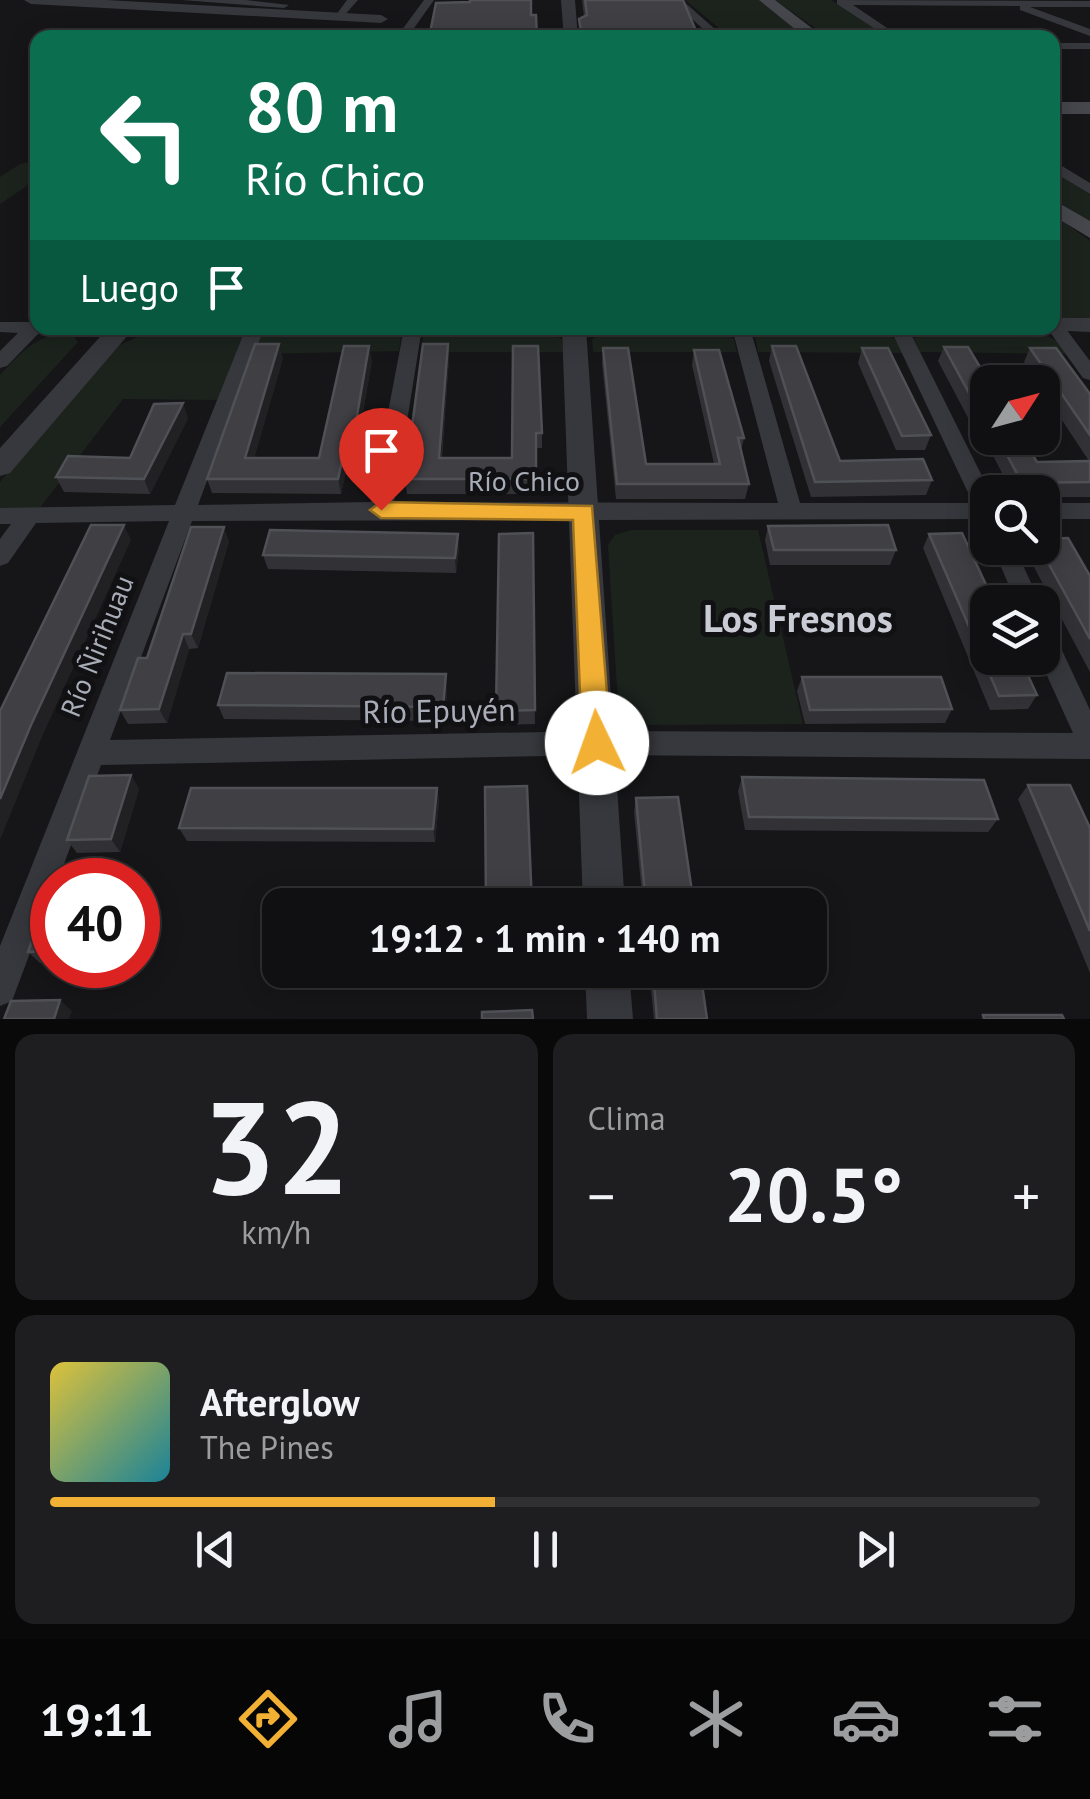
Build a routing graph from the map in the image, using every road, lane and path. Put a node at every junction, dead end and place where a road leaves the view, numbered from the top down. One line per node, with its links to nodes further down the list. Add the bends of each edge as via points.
1 (31, 0): 10 (street)
2 (186, 0): 12 (street)
3 (354, 0): 13 (street)
4 (429, 0): 15 (street)
5 (676, 0): 18 (street)
6 (766, 0): 19 (main road)
7 (839, 1): 9 (street); 20 (street)
8 (561, 2): 16 (street); 17 (street)
9 (1006, 2): 11 (street); 21 (street)
10 (167, 4): 12 (street)
11 (1090, 4)
12 (284, 6): 13 (street)
13 (337, 16): 14 (street, via 385,14)
14 (372, 30)
15 (408, 30)
16 (558, 30)
17 (569, 30)
18 (711, 30)
19 (806, 30)
20 (884, 30)
21 (1090, 33)
22 (1060, 46): 23 (street)
23 (1090, 46)
24 (1060, 108): 25 (main road)
25 (1090, 108)
26 (1060, 169): 27 (street)
27 (1090, 190)
28 (1060, 210): 29 (main road)
29 (1090, 231)
30 (30, 325): 33 (street)
31 (1060, 325): 32 (street)
32 (1090, 325)
33 (0, 328)
34 (30, 330): 42 (street)
35 (1060, 333): 43 (street)
36 (115, 335): 44 (street)
37 (252, 335): 51 (street, Río Ñirihuau)
38 (412, 335): 46 (street)
39 (574, 335): 52 (street)
40 (743, 335): 47 (street)
41 (902, 335): 45 (street)
42 (0, 362)
43 (1090, 374)
44 (0, 466)
45 (970, 475)
46 (381, 510): 51 (street, Río Chico); 52 (street, Río Chico)
47 (791, 511): 48 (street, Río Chico); 52 (street, Río Chico)
48 (970, 511)
49 (1060, 511): 50 (street)
50 (1090, 511)
51 (186, 512): 54 (street, Río Chico); 59 (street, Río Ñirihuau)
52 (584, 512): 57 (street)
53 (0, 516): 54 (street, Río Chico)
54 (29, 516): 55 (street)
55 (0, 557)
56 (1060, 675): 58 (street)
57 (597, 743): 58 (street, Río Epuyén); 59 (street, Río Epuyén); 60 (street)
58 (1090, 744)
59 (90, 753): 61 (street, Río Ñirihuau)
60 (603, 888)
61 (0, 988)
62 (608, 988): 63 (street)
63 (610, 1019)

